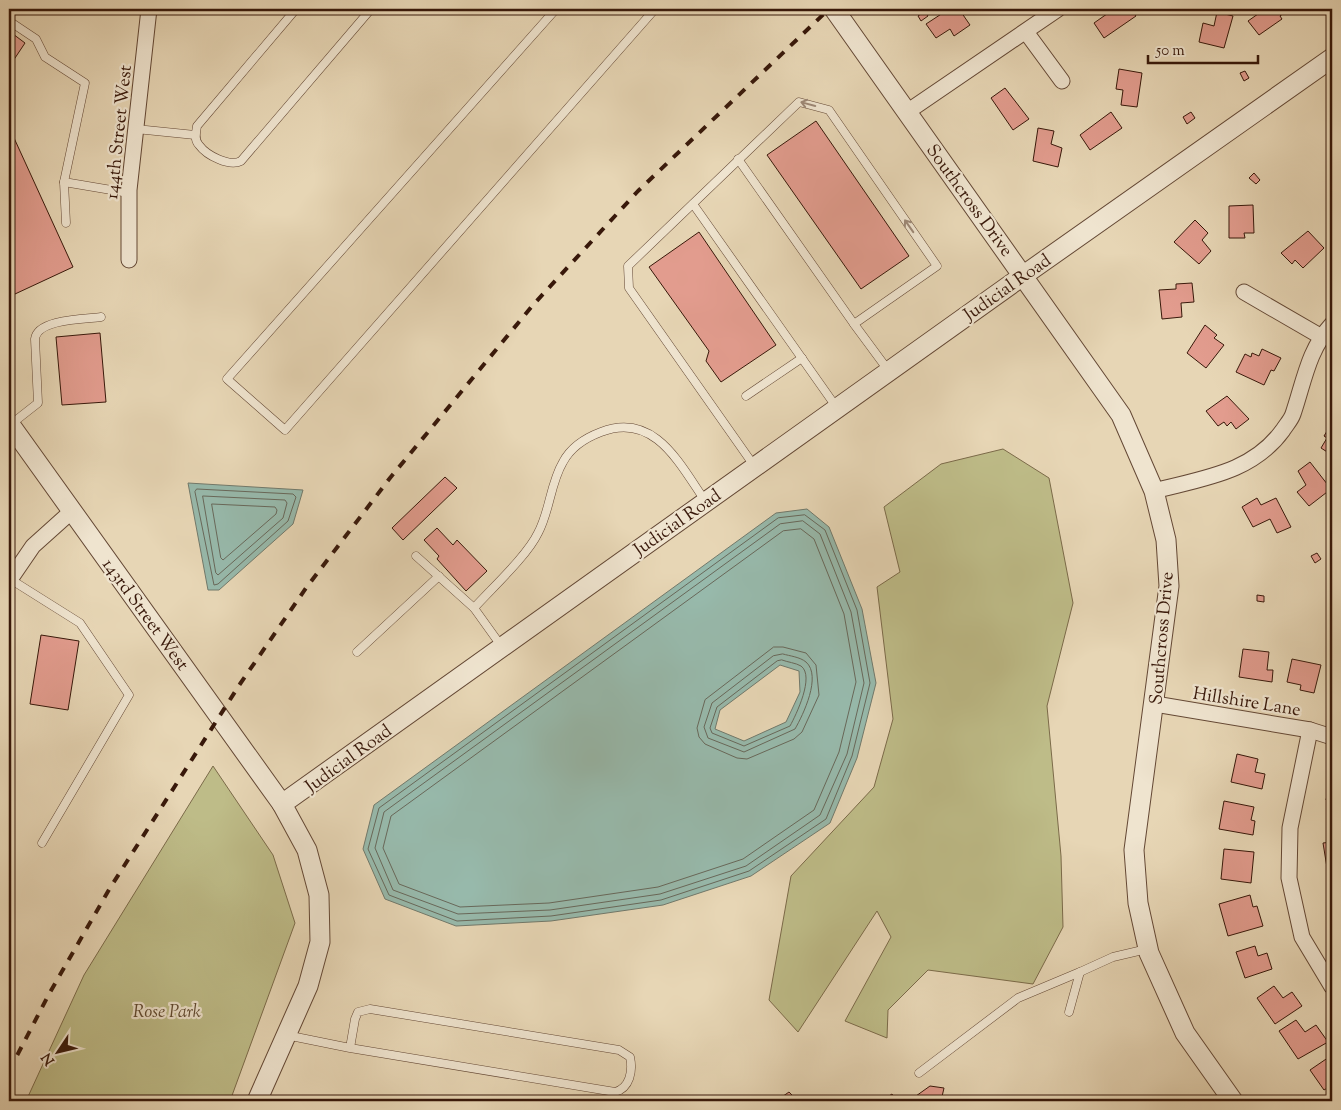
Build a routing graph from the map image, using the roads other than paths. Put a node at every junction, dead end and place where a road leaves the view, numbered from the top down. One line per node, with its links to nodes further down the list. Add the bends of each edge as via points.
1 (149, 9): 13 (street, 144th Street West)
2 (296, 9): 14 (lane, via 197,126)
3 (371, 9): 14 (lane, via 241,161 227,164 199,146)
4 (556, 9): 5 (lane, via 227,379 285,430)
5 (655, 9)
6 (834, 9): 12 (street, Southcross Drive)
7 (1058, 9): 9 (street)
8 (9, 21): 16 (lane, via 36,39 45,57 85,83)
9 (1026, 32): 11 (street); 12 (street)
10 (1332, 58): 21 (street, Judicial Road)
11 (1062, 81)
12 (907, 112): 21 (street, Southcross Drive)
13 (136, 129): 14 (lane); 17 (street, 144th Street West)
14 (195, 136)
15 (738, 159): 18 (lane); 24 (lane); 24 (lane, one-way to 15, via 937,266 829,110 799,102)
16 (64, 182): 17 (lane); 19 (lane)
17 (129, 193): 20 (street, 144th Street West)
18 (693, 204): 27 (lane); 32 (lane, via 628,266 629,288)
19 (66, 223)
20 (129, 260)
21 (1024, 275): 28 (street, Judicial Road); 33 (street, Southcross Drive, via 1121,415)
22 (1244, 292): 26 (street)
23 (101, 317): 31 (lane, via 45,325 38,331 35,339 38,403)
24 (854, 324): 28 (lane)
25 (1332, 324): 26 (street)
26 (1320, 336): 33 (street, via 1307,365 1292,416 1270,448 1236,469)
27 (802, 358): 29 (lane); 30 (lane)
28 (889, 372): 30 (street, Judicial Road)
29 (746, 396)
30 (837, 408): 32 (street, Judicial Road)
31 (9, 425): 35 (street, 143rd Street West)
32 (755, 467): 34 (street, Judicial Road)
33 (1154, 491): 42 (street, Southcross Drive, via 1166,540 1169,586)
34 (706, 502): 39 (lane, via 668,448 652,434 639,428 622,428 588,437 575,446 554,479 544,519 532,545); 40 (street, Judicial Road)
35 (72, 511): 38 (street, via 33,546); 45 (street, 143rd Street West)
36 (416, 556): 37 (lane)
37 (439, 576): 39 (lane); 41 (lane)
38 (9, 580): 46 (lane, via 80,623 129,695)
39 (474, 608): 40 (lane)
40 (502, 647): 45 (street, Judicial Road)
41 (357, 652)
42 (1155, 704): 43 (street, Hillshire Lane); 47 (street, Southcross Drive, via 1134,850 1138,902)
43 (1310, 730): 44 (street, Hillshire Lane); 49 (street, via 1290,828 1289,878 1302,937)
44 (1332, 737)
45 (282, 804): 51 (street, via 307,850 318,895 320,942 308,986)
46 (42, 844)
47 (1148, 948): 48 (lane, via 1113,957); 55 (street, Southcross Drive, via 1185,1033)
48 (1080, 972): 50 (lane); 53 (lane, via 1018,998)
49 (1332, 988)
50 (1068, 1012)
51 (286, 1035): 52 (lane); 54 (street)
52 (350, 1048): 52 (lane, via 615,1092 628,1082 631,1062 630,1057 619,1050 370,1009 358,1012)
53 (919, 1073)
54 (257, 1101)
55 (1234, 1101)

